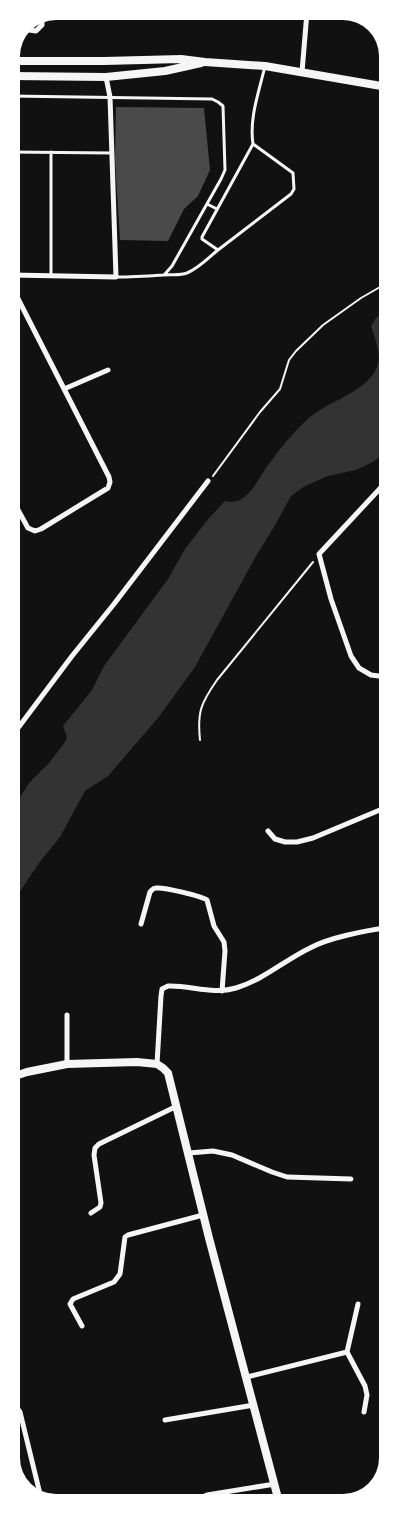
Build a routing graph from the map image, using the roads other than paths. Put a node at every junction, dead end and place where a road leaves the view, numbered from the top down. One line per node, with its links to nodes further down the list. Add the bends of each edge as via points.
1 (306, 20): 7 (street)
2 (42, 23): 3 (street, via 36,31)
3 (31, 31)
4 (20, 61): 5 (street, via 181,59)
5 (205, 62): 6 (street); 9 (street, via 164,71)
6 (265, 66): 7 (street); 13 (lane, via 252,116)
7 (302, 72): 10 (street)
8 (20, 76): 9 (street)
9 (106, 77): 12 (street)
10 (379, 85)
11 (20, 96): 12 (lane)
12 (110, 98): 16 (street); 17 (lane, via 212,99 223,106 225,170)
13 (253, 144): 18 (lane); 19 (lane, via 293,173 294,189)
14 (20, 152): 15 (lane)
15 (51, 152): 16 (lane); 22 (lane)
16 (111, 153): 23 (street)
17 (207, 204): 18 (lane); 20 (lane)
18 (217, 208): 19 (lane, via 202,239)
19 (218, 250): 20 (lane, via 184,274)
20 (165, 274): 23 (lane)
21 (20, 275): 22 (street)
22 (51, 276): 23 (street)
23 (116, 277)
24 (20, 303): 26 (street)
25 (108, 370): 26 (street)
26 (64, 389): 29 (street, via 109,476 108,488 35,531 28,528)
27 (208, 481): 31 (street)
28 (379, 490): 30 (street, via 319,554 351,656 359,668)
29 (20, 516)
30 (379, 676)
31 (20, 725)
32 (379, 809): 33 (street, via 297,842 275,839)
33 (268, 831)
34 (142, 924): 36 (street, via 150,892 154,888 207,900 214,926 224,942)
35 (379, 930): 36 (street, via 312,946 251,982)
36 (222, 990): 39 (street, via 174,986 162,989)
37 (67, 1016): 38 (street)
38 (67, 1064): 39 (street); 40 (street)
39 (157, 1064): 41 (street, via 168,1074)
40 (20, 1074)
41 (177, 1106): 42 (street); 44 (street, via 95,1148 101,1203)
42 (189, 1153): 43 (street, via 213,1150 288,1176); 45 (street)
43 (351, 1179)
44 (91, 1213)
45 (203, 1215): 47 (street, via 125,1237 118,1279 71,1301); 49 (street)
46 (358, 1304): 48 (street)
47 (82, 1326)
48 (347, 1352): 49 (street); 52 (street, via 365,1386)
49 (247, 1377): 50 (street)
50 (254, 1405): 53 (street); 54 (street)
51 (20, 1412): 55 (street)
52 (364, 1412)
53 (165, 1420)
54 (274, 1484): 56 (street); 57 (street)
55 (39, 1489)
56 (213, 1494)
57 (277, 1494)

